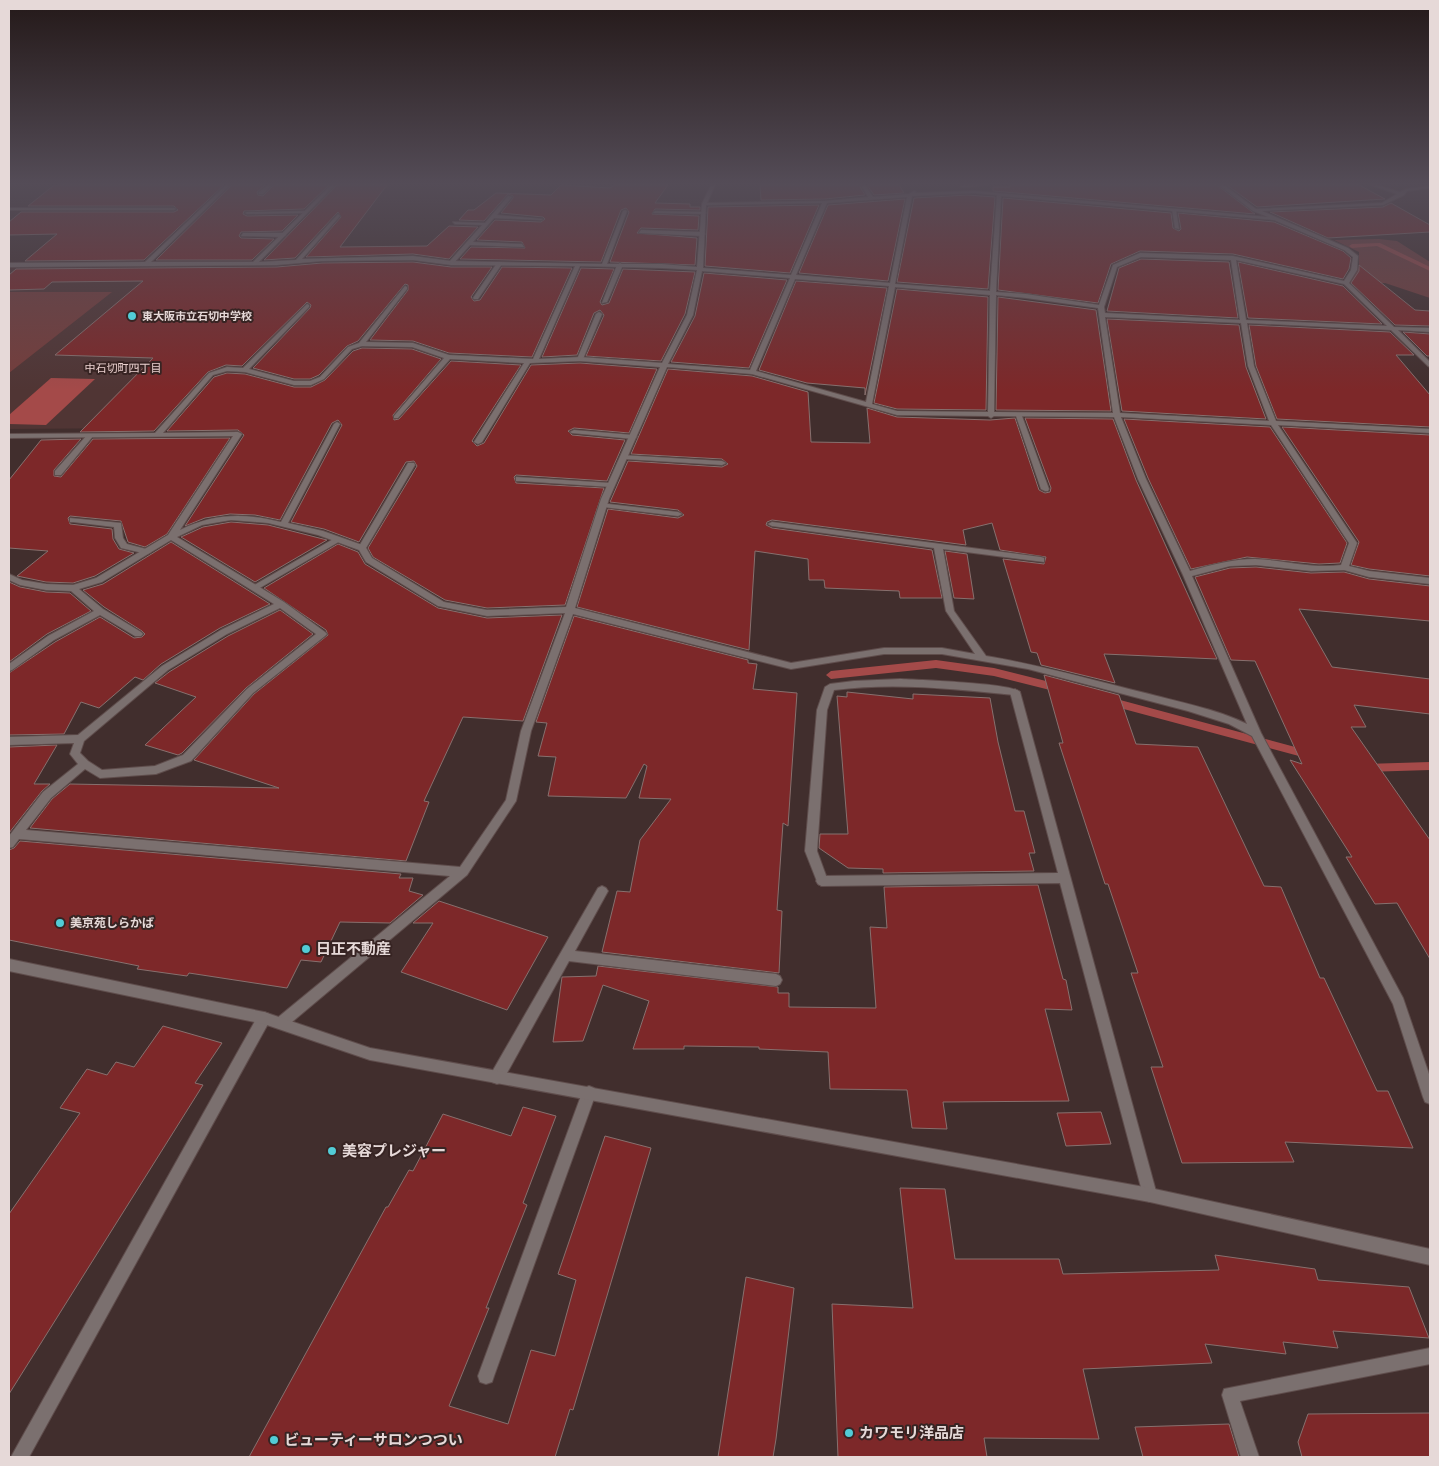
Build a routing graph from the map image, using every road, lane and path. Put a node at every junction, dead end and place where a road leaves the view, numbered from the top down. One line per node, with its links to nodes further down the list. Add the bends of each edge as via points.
1 (157, 253): 13 (street)
2 (265, 253): 14 (street)
3 (305, 253): 12 (street)
4 (459, 253): 15 (street)
5 (609, 253): 19 (street)
6 (701, 253): 21 (street)
7 (802, 253): 22 (street)
8 (899, 253): 24 (street)
9 (995, 253): 26 (street)
10 (1352, 253): 23 (street, via 1356,257 1354,270)
11 (1233, 258): 23 (street); 30 (street, via 1140,255 1116,266); 33 (street)
12 (298, 261): 14 (street); 15 (street, via 413,258)
13 (147, 263): 14 (street); 17 (street)
14 (256, 263)
15 (451, 263): 16 (street)
16 (499, 264): 18 (street); 27 (street)
17 (9, 265)
18 (578, 265): 19 (street); 39 (street)
19 (604, 265): 20 (street)
20 (620, 265): 21 (street); 28 (street)
21 (700, 268): 22 (street); 41 (street, via 690,315)
22 (792, 276): 24 (street); 43 (street)
23 (1346, 283): 34 (street)
24 (893, 285): 26 (street); 44 (street)
25 (404, 288): 36 (street)
26 (993, 293): 30 (street); 46 (street)
27 (476, 298)
28 (604, 302)
29 (307, 306): 42 (street)
30 (1101, 307): 32 (street)
31 (599, 314): 38 (street)
32 (1103, 315): 33 (street); 45 (street)
33 (1244, 322): 34 (street); 50 (street, via 1251,366)
34 (1390, 328): 35 (street); 40 (street)
35 (1430, 330)
36 (361, 344): 37 (street, via 413,345); 42 (street, via 350,348 322,378 311,383 294,383)
37 (448, 357): 39 (street); 48 (street)
38 (580, 360): 39 (street); 41 (street)
39 (531, 361): 57 (street)
40 (1430, 365)
41 (664, 366): 43 (street); 56 (street)
42 (246, 370): 54 (street, via 228,369 211,374)
43 (752, 372): 44 (street)
44 (869, 404): 46 (street, via 897,413)
45 (1117, 415): 47 (street); 50 (street); 77 (street, via 1142,480)
46 (991, 416): 47 (street)
47 (1019, 416): 64 (street)
48 (396, 417)
49 (336, 424): 68 (street)
50 (1274, 424): 51 (street); 76 (street, via 1353,542)
51 (1430, 431)
52 (574, 432): 56 (street)
53 (90, 435): 54 (street); 55 (street); 61 (street)
54 (158, 435): 70 (street, via 238,434)
55 (9, 436)
56 (633, 437): 58 (street)
57 (478, 442)
58 (624, 457): 59 (street); 63 (street)
59 (722, 463)
60 (411, 465): 73 (street)
61 (58, 473)
62 (519, 479): 63 (street)
63 (611, 485): 65 (street)
64 (1045, 489)
65 (604, 505): 66 (street); 83 (street)
66 (678, 514)
67 (73, 520): 74 (street, via 118,525 124,546)
68 (284, 524): 70 (street, via 231,518 200,523); 71 (street)
69 (772, 524): 72 (street)
70 (171, 537): 74 (street); 80 (street)
71 (338, 540): 73 (street); 80 (street)
72 (938, 547): 75 (street); 86 (street, via 950,611)
73 (362, 548): 83 (street, via 369,560 442,604 487,613)
74 (147, 552): 81 (street, via 99,580)
75 (1040, 560)
76 (1344, 567): 77 (street, via 1330,570 1254,562 1225,564); 79 (street, via 1369,574)
77 (1187, 575): 88 (street)
78 (9, 577): 81 (street, via 20,582)
79 (1430, 581)
80 (255, 587): 82 (street)
81 (73, 588): 84 (street)
82 (281, 604): 89 (street, via 224,632 165,668); 91 (street, via 322,634 250,691 188,758 156,770 100,774)
83 (570, 610): 86 (street, via 792,666 884,651 942,651); 94 (street, via 526,731 511,801)
84 (100, 611): 85 (street); 87 (street, via 51,638)
85 (138, 634)
86 (983, 658): 88 (street, via 1028,666 1188,708 1232,721)
87 (9, 668)
88 (1256, 733): 104 (street, via 1399,1002)
89 (80, 739): 90 (street); 91 (street, via 75,754)
90 (9, 742)
91 (84, 764): 92 (street, via 47,795)
92 (16, 834): 93 (street); 94 (street)
93 (9, 844)
94 (463, 872): 101 (street)
95 (1065, 878): 95 (street, via 1015,692 920,681 865,682 830,687 822,710 811,851 822,881); 105 (street)
96 (602, 891): 97 (street)
97 (566, 955): 99 (street); 102 (street)
98 (9, 965): 100 (street)
99 (776, 980)
100 (264, 1018): 101 (street); 109 (street)
101 (282, 1023): 102 (street, via 370,1054)
102 (497, 1077): 103 (street)
103 (588, 1094): 105 (street); 108 (street)
104 (1430, 1097)
105 (1150, 1195): 106 (street)
106 (1430, 1258)
107 (1430, 1356): 110 (street, via 1230,1395)
108 (486, 1376)
109 (20, 1457)
110 (1250, 1457)

